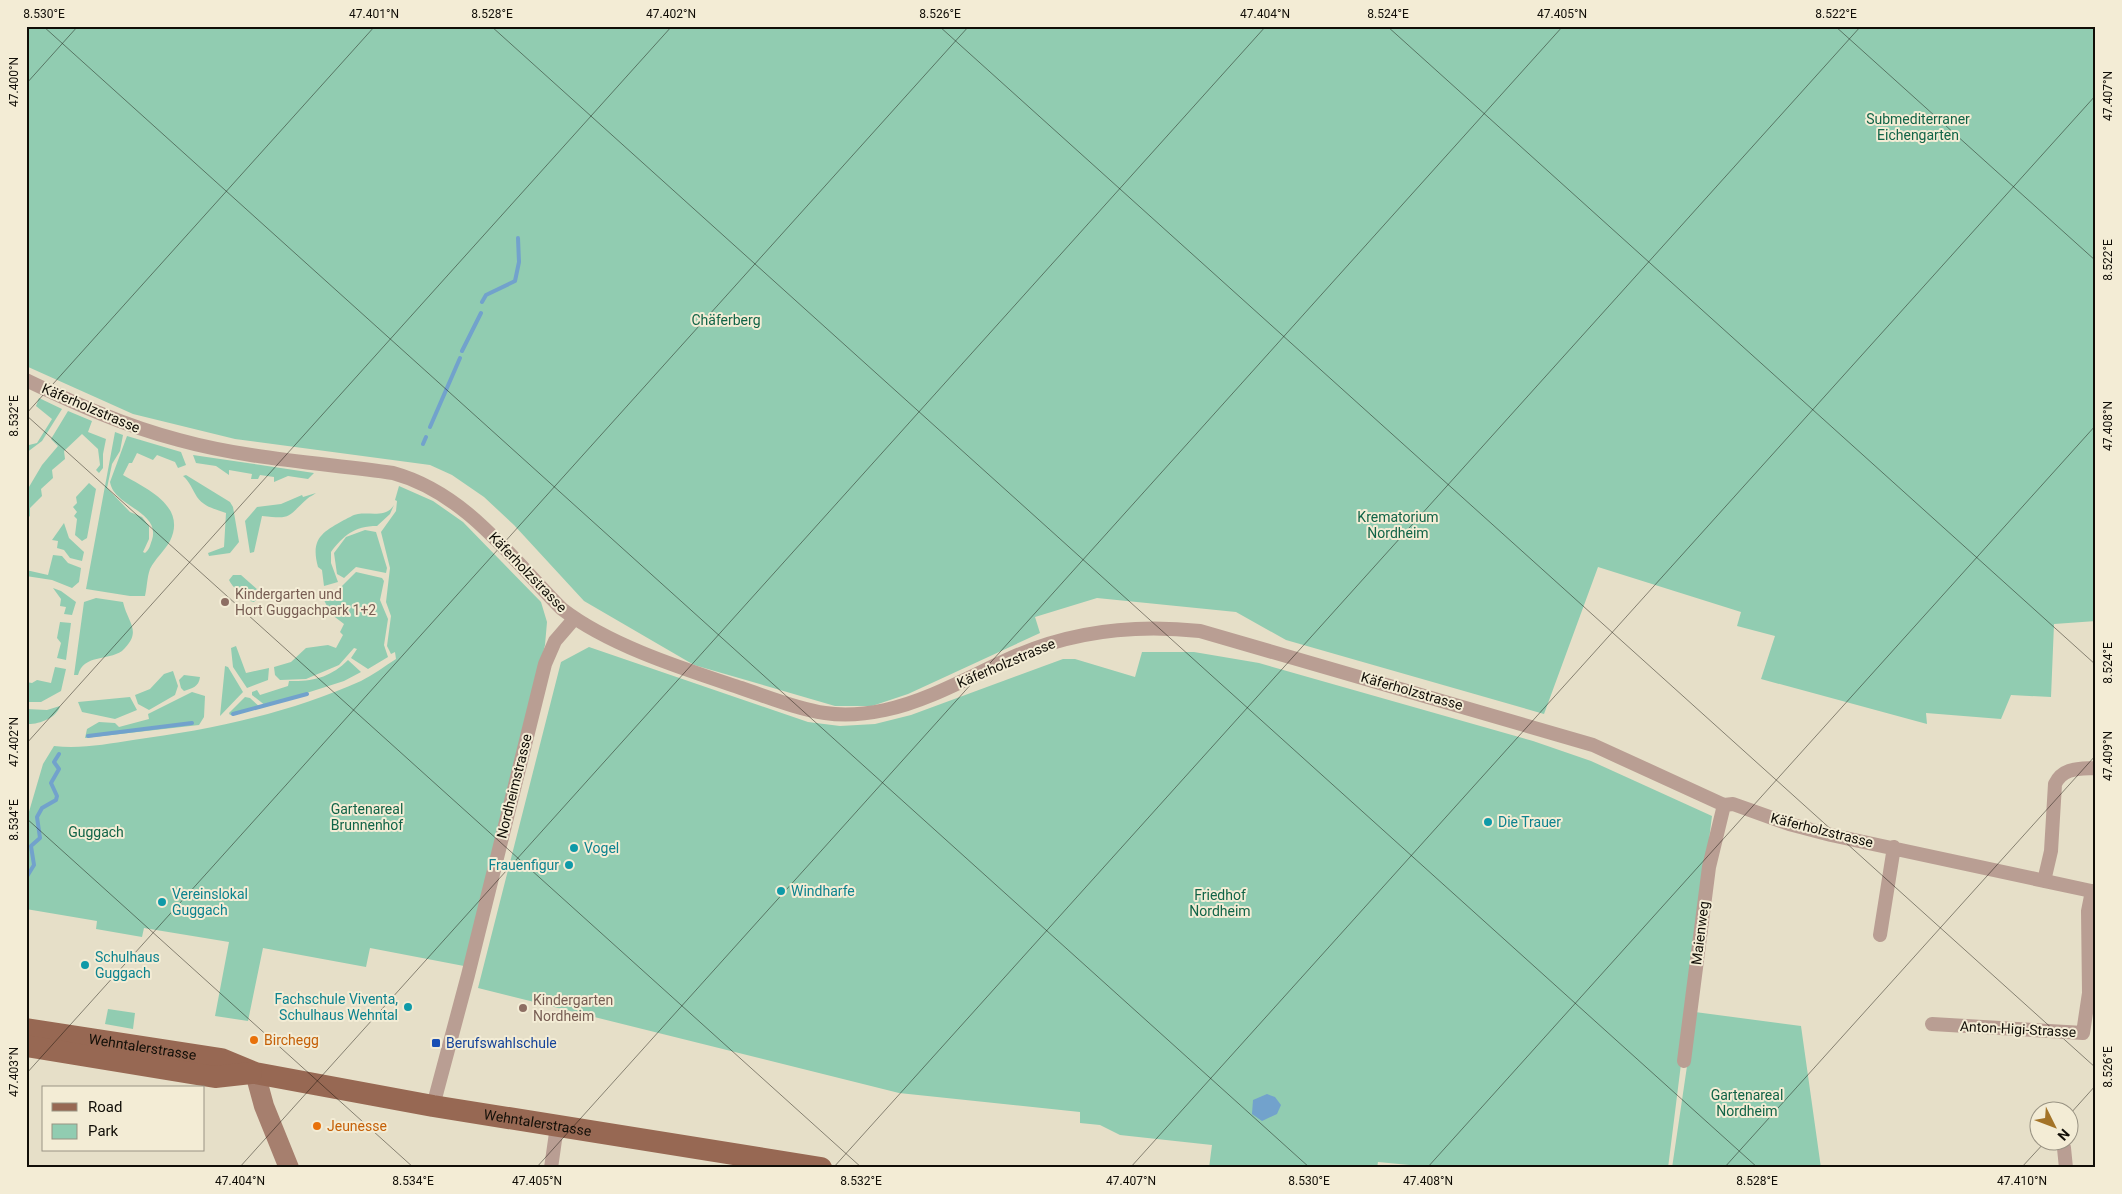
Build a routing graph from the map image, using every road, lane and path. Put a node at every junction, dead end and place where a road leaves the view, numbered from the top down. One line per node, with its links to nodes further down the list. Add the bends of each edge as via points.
1 (26, 380): 2 (street, Käferholzstrasse, via 101,415 180,441 410,478 448,498 487,526 556,604)
2 (574, 619): 4 (street, Käferholzstrasse, via 692,672 805,708 849,714 886,710 942,690 1047,644 1088,633 1140,628 1200,631 1593,745); 14 (street, Nordheimstrasse, via 555,641 546,664)
3 (2096, 768): 6 (street, via 2067,770 2058,777)
4 (1724, 805): 5 (street, Käferholzstrasse, via 1733,804 1831,835); 12 (street, Maienweg, via 1709,867)
5 (1894, 847): 6 (street, Käferholzstrasse); 8 (street)
6 (2044, 881): 7 (street, Käferholzstrasse)
7 (2094, 891): 9 (street, Anton-Higi-Strasse, via 2088,911 2089,993 2083,1033)
8 (1880, 936)
9 (1932, 1024)
10 (26, 1029): 13 (main road, Wehntalerstrasse, via 221,1059)
11 (26, 1046): 13 (main road, Wehntalerstrasse, via 215,1076)
12 (1684, 1061)
13 (255, 1073): 14 (main road, Wehntalerstrasse); 17 (main road, via 264,1106)
14 (433, 1106): 15 (main road, Wehntalerstrasse)
15 (557, 1126): 18 (street); 19 (main road, Wehntalerstrasse)
16 (2064, 1152): 20 (street)
17 (289, 1168)
18 (550, 1168)
19 (821, 1168)
20 (2066, 1168)

